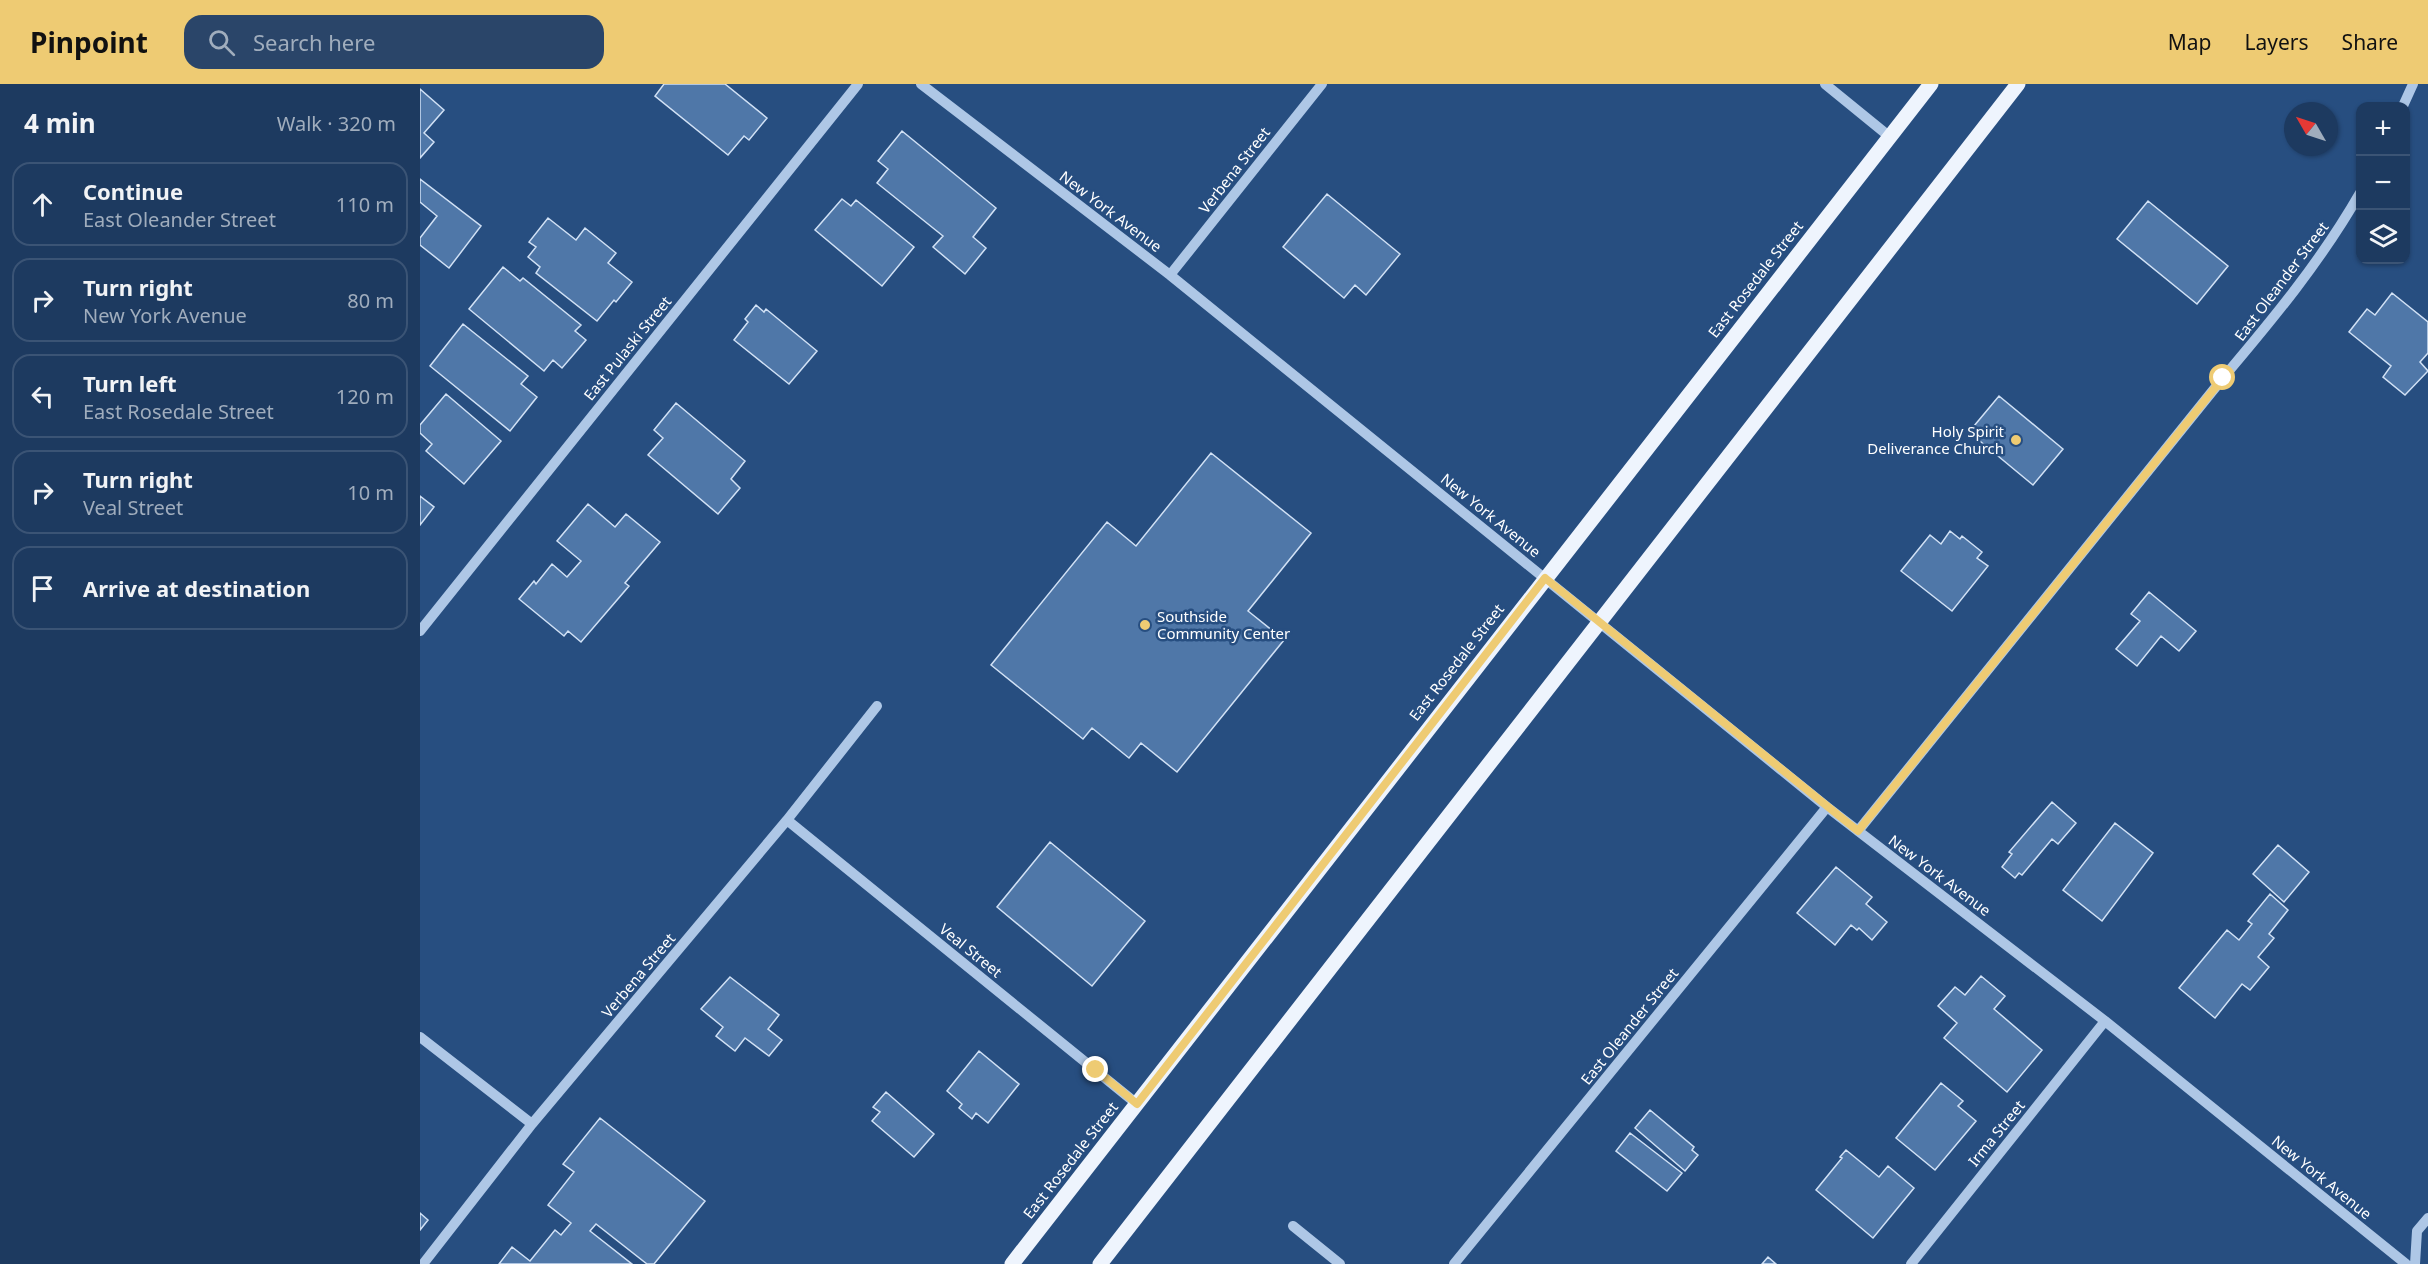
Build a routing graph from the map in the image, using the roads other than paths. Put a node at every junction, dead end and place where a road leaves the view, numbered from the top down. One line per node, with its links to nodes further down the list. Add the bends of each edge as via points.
1 (858, 84): 14 (street, East Pulaski Street)
2 (921, 84): 11 (street, New York Avenue)
3 (1322, 84): 11 (street, Verbena Street)
4 (1825, 84): 9 (street)
5 (1931, 84): 9 (main road, East Rosedale Street)
6 (2018, 84): 13 (main road)
7 (2413, 84): 8 (street)
8 (2405, 102)
9 (1890, 137): 12 (main road, East Rosedale Street)
10 (2356, 202): 18 (street, East Oleander Street, via 2284,306)
11 (1170, 275): 12 (street, New York Avenue)
12 (1545, 578): 13 (street, New York Avenue); 21 (main road, East Rosedale Street)
13 (1599, 621): 16 (street, New York Avenue); 27 (main road)
14 (420, 631)
15 (877, 706): 17 (street, Verbena Street)
16 (1827, 807): 18 (street, New York Avenue); 29 (street, East Oleander Street)
17 (787, 820): 21 (street, Veal Street); 22 (street, Verbena Street)
18 (1858, 831): 19 (street, New York Avenue)
19 (2105, 1021): 30 (street, Irma Street); 31 (street, New York Avenue)
20 (420, 1037): 22 (street)
21 (1137, 1104): 26 (main road, East Rosedale Street)
22 (532, 1124): 25 (street, Verbena Street)
23 (2428, 1218): 32 (street, via 2417,1231)
24 (1293, 1226): 28 (street)
25 (423, 1264)
26 (1012, 1264)
27 (1100, 1264)
28 (1340, 1264)
29 (1454, 1264)
30 (1911, 1264)
31 (2406, 1264)
32 (2415, 1264)

